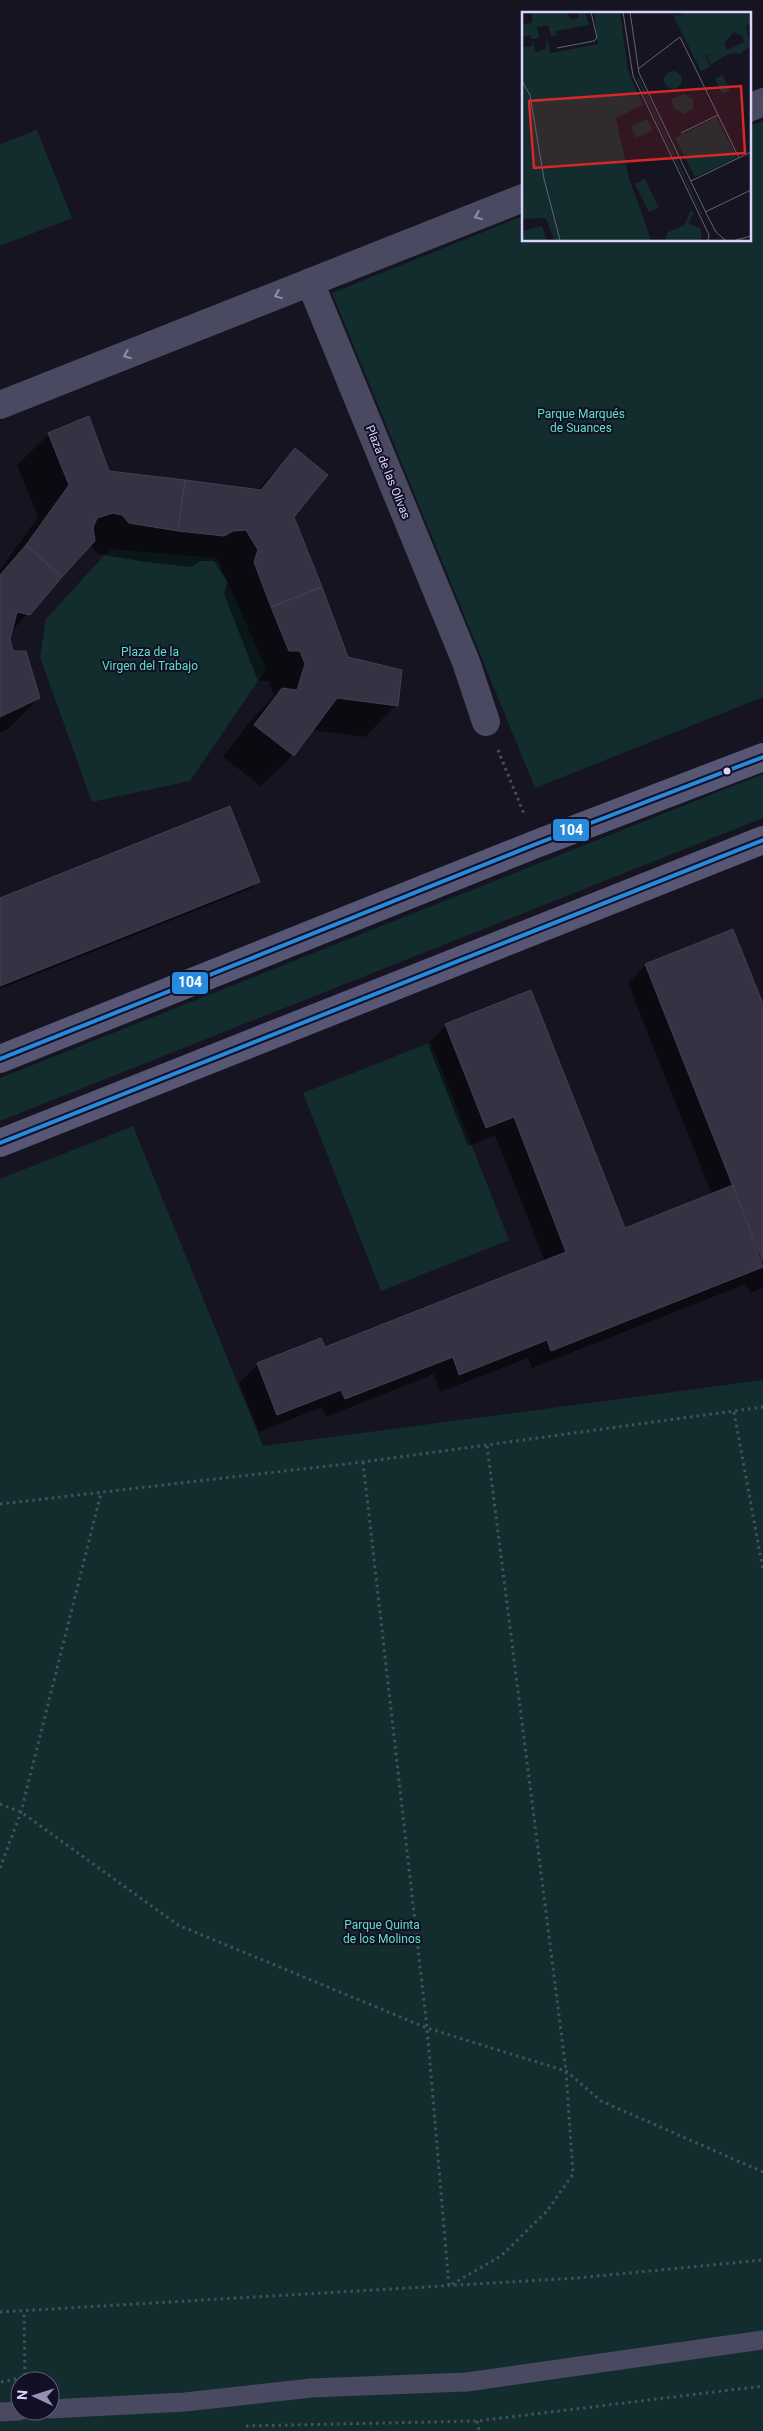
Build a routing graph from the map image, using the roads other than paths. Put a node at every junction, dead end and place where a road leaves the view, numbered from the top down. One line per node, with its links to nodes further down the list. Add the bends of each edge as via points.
1 (763, 102): 2 (street)
2 (750, 108)
3 (522, 198): 4 (street, one-way to 4)
4 (310, 282): 5 (street, one-way to 5); 6 (street, Plaza de las Olivas, via 466,662)
5 (0, 405)
6 (486, 722)
7 (763, 758): 9 (main road, via 536,844)
8 (763, 840): 10 (main road)
9 (0, 1059)
10 (0, 1143)
11 (763, 2340): 12 (lane, via 467,2382 311,2388 186,2402)
12 (60, 2408)

